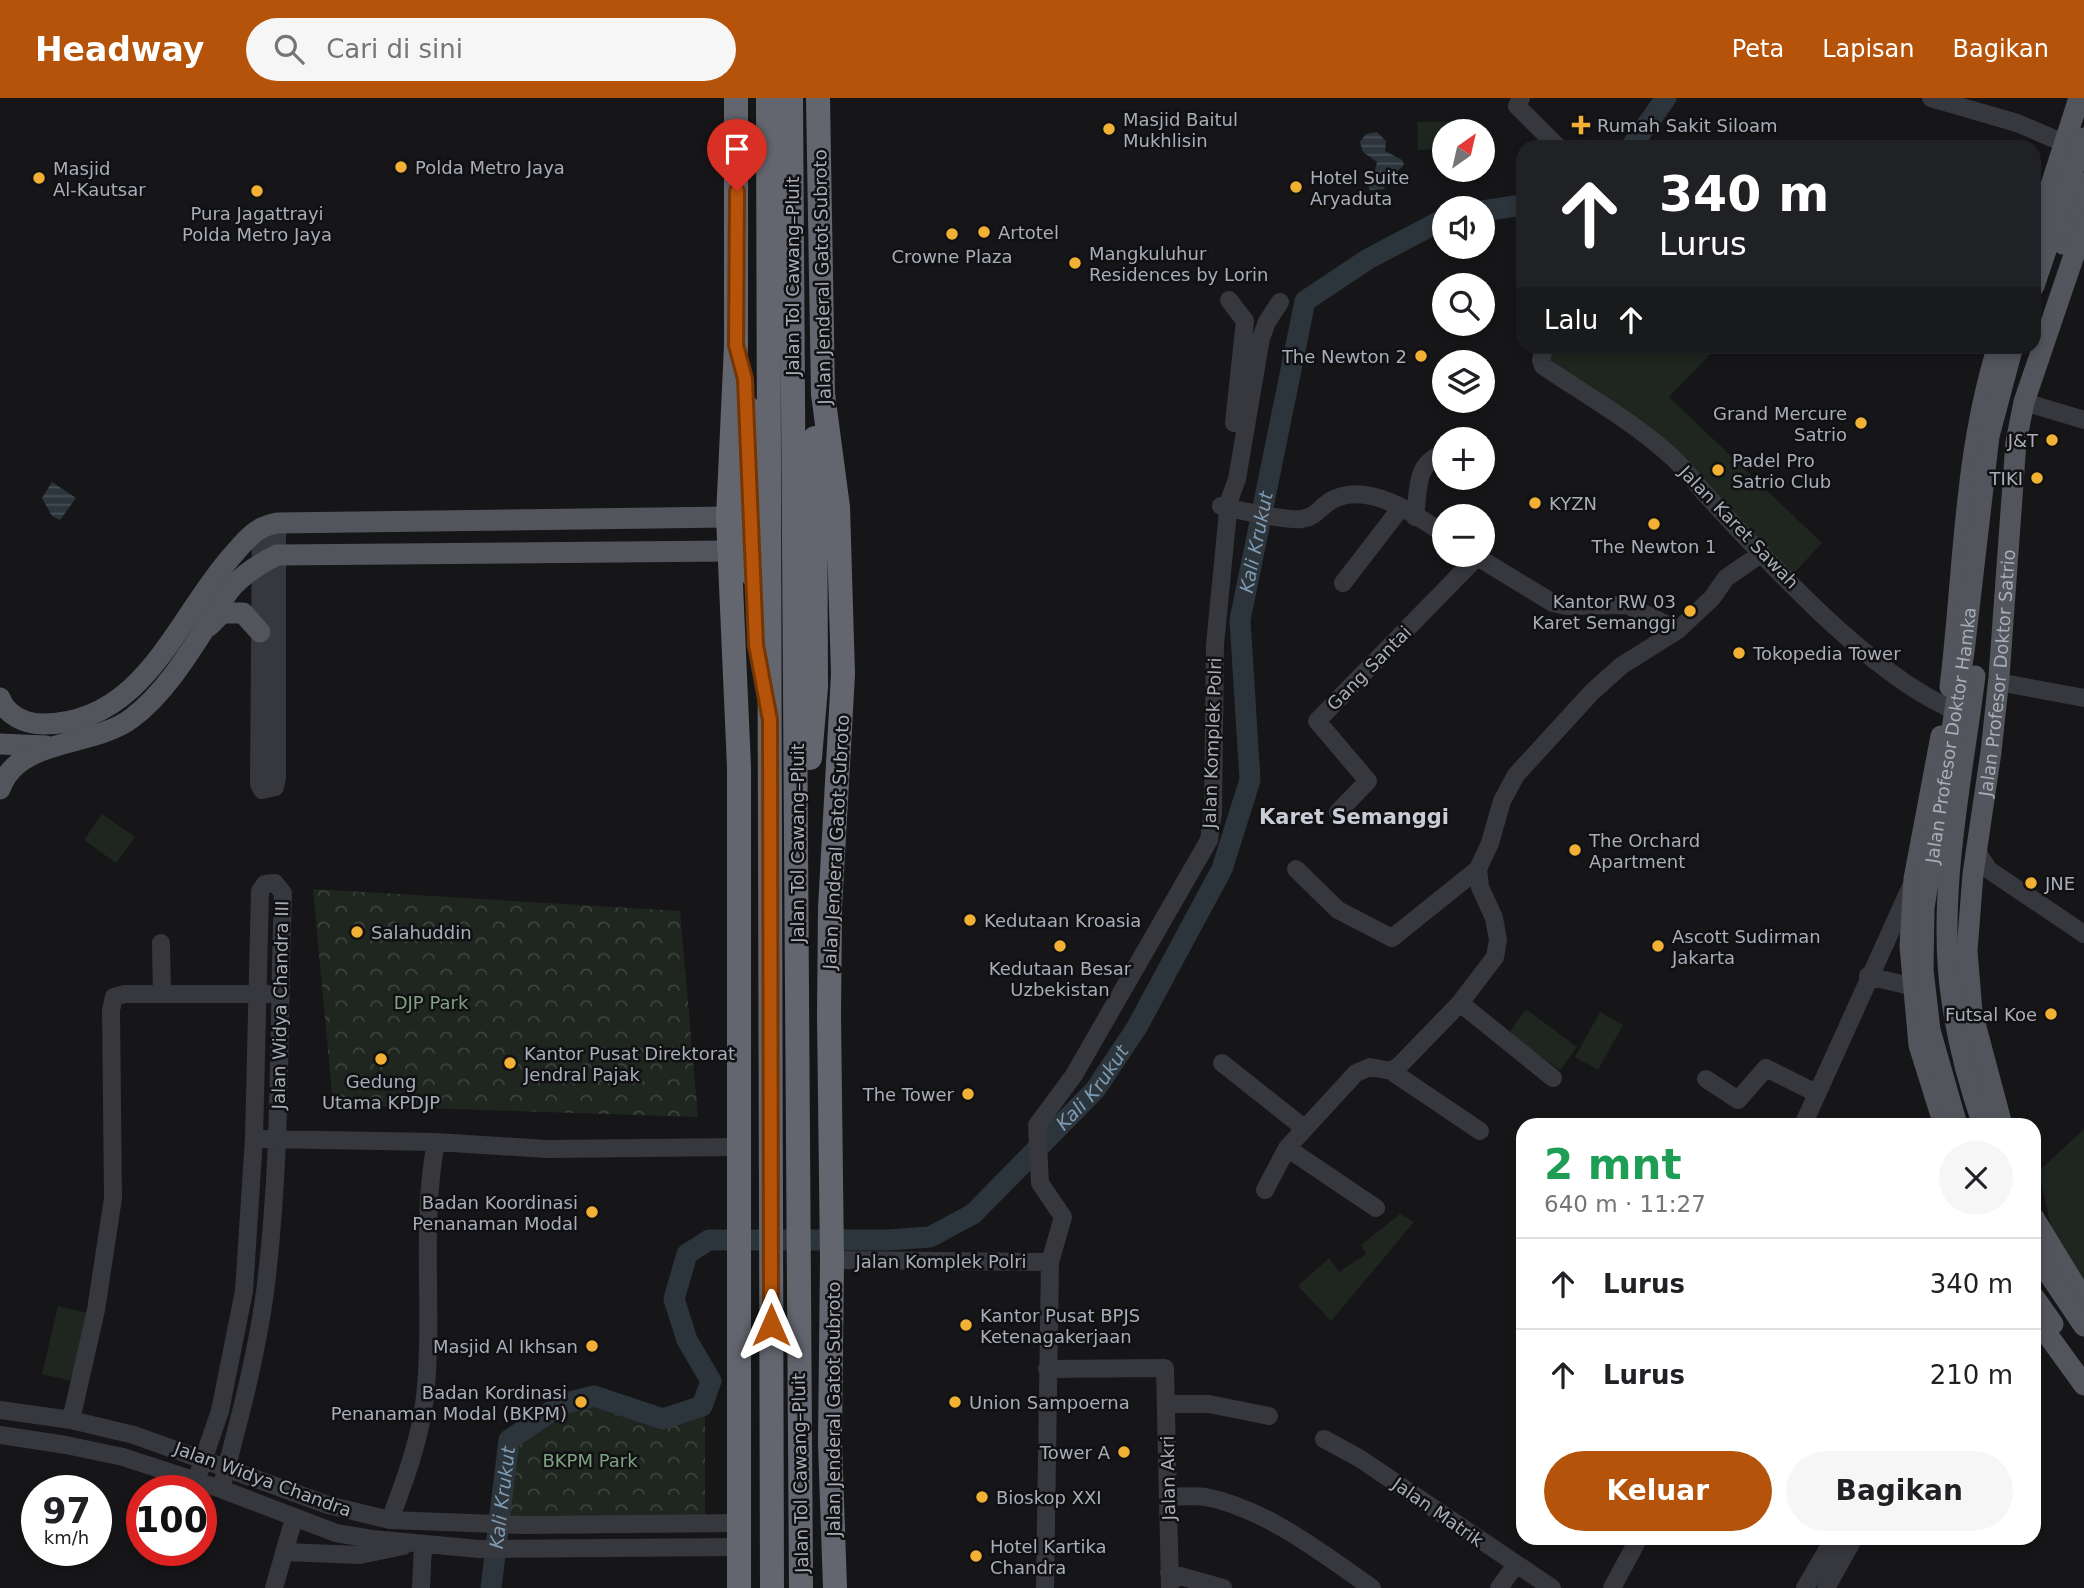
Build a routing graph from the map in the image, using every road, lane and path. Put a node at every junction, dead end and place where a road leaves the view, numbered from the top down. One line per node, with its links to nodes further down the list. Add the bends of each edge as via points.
1 (736, 98): 19 (highway)
2 (768, 98): 50 (highway, Jalan Tol Cawang–Pluit)
3 (791, 98): 61 (highway, Jalan Tol Cawang–Pluit)
4 (811, 98): 61 (highway, via 816,687)
5 (818, 98): 92 (highway, Jalan Jenderal Gatot Subroto, via 823,394 838,507 843,674 830,908)
6 (1521, 98): 10 (street, via 1517,106)
7 (1931, 98): 9 (street)
8 (2079, 98): 9 (main road)
9 (2073, 135): 12 (main road); 14 (main road)
10 (1551, 140)
11 (2084, 183): 17 (main road)
12 (2041, 220)
13 (2084, 226): 18 (main road, Jalan Profesor Doktor Satrio)
14 (2041, 259)
15 (1230, 300): 29 (street, via 1245,321)
16 (1280, 302): 29 (street, Jalan Komplek Polri, via 1261,338)
17 (2041, 311)
18 (2041, 333)
19 (736, 345): 31 (highway); 50 (highway, via 745,379 756,645)
20 (1543, 354): 37 (street, Jalan Karet Sawah, via 1543,366 1645,433)
21 (1998, 354): 25 (main road)
22 (2011, 354): 79 (main road, Jalan Profesor Doktor Hamka, bridge, via 1989,436 1962,664 1924,908 1923,970 1930,1030)
23 (2033, 354): 26 (main road, Jalan Profesor Doktor Satrio)
24 (2033, 354): 80 (main road, Jalan Profesor Doktor Hamka, bridge, via 2002,441 1951,873 1951,999)
25 (1984, 397): 26 (main road, via 1995,385); 49 (main road, via 1966,502)
26 (2024, 402): 27 (street); 45 (main road, Jalan Profesor Doktor Satrio, via 2011,485)
27 (2084, 420)
28 (1432, 457): 30 (street, via 1422,466)
29 (1228, 508): 30 (street, via 1299,520 1316,515 1334,499 1360,494); 46 (street); 93 (street, Jalan Komplek Polri, via 1215,645 1209,840 1086,1056 1037,1125 1040,1183 1063,1217)
30 (1408, 513): 34 (street); 41 (street)
31 (728, 517): 32 (main road); 36 (highway)
32 (634, 518): 33 (main road); 35 (main road)
33 (269, 524): 38 (street); 47 (main road, via 218,572 144,679 110,705 56,724 36,724 19,719 4,708)
34 (1432, 527)
35 (635, 551): 36 (main road); 38 (main road)
36 (729, 551): 87 (highway, via 739,767)
37 (1762, 552): 42 (street, via 1726,578); 49 (street, Jalan Karet Sawah, via 1863,649)
38 (268, 559): 43 (main road, via 232,587); 44 (street); 44 (street, via 277,777 275,787 266,791 259,784)
39 (1464, 567): 54 (street, Gang Santai, via 1317,721 1368,781)
40 (1493, 567): 42 (street, via 1553,603 1627,605)
41 (1343, 583)
42 (1678, 630): 57 (street, via 1621,666 1516,775)
43 (202, 632): 44 (main road, via 222,613 243,613); 52 (main road, via 162,689 134,717 114,730)
44 (260, 632)
45 (1998, 682): 48 (street); 55 (main road, Jalan Profesor Doktor Satrio)
46 (1205, 686)
47 (0, 698)
48 (2084, 698)
49 (1947, 707): 58 (main road)
50 (770, 720): 131 (highway, Jalan Tol Cawang–Pluit)
51 (0, 744): 52 (main road)
52 (59, 746): 53 (main road, via 22,759 4,777)
53 (0, 789)
54 (1338, 812)
55 (1977, 852): 59 (street, via 1989,870); 60 (main road, Jalan Profesor Doktor Satrio)
56 (1296, 869): 57 (street, via 1338,910 1392,937)
57 (1478, 869): 69 (street, via 1498,940 1491,965)
58 (1914, 879): 64 (street); 65 (main road, via 1910,946)
59 (2004, 880): 60 (street); 62 (street)
60 (1970, 894): 70 (main road, Jalan Profesor Doktor Satrio, via 1967,951)
61 (797, 906): 132 (highway, Jalan Tol Cawang–Pluit)
62 (2084, 934)
63 (161, 943): 66 (street)
64 (1868, 976): 65 (street); 76 (street)
65 (1914, 987): 72 (main road)
66 (162, 994): 67 (street); 105 (street, via 125,994 114,997 112,1003 113,1198 96,1310)
67 (258, 994): 68 (street); 68 (street, Jalan Widya Chandra III, via 260,891 270,882 279,885 283,893); 84 (street, Jalan Widya Chandra III)
68 (279, 994): 85 (street, Jalan Widya Chandra III)
69 (1460, 1003): 73 (street); 74 (street)
70 (1980, 1049): 72 (main road, via 1969,1043 1948,1043); 81 (main road, Jalan Profesor Doktor Satrio)
71 (1222, 1063): 82 (street)
72 (1926, 1069): 78 (main road)
73 (1391, 1071): 82 (street, via 1370,1067 1356,1073); 83 (street)
74 (1553, 1078)
75 (1706, 1079): 76 (street, via 1738,1100 1766,1068)
76 (1815, 1093): 77 (street)
77 (1805, 1118)
78 (1942, 1118)
79 (1955, 1118)
80 (1981, 1118)
81 (2000, 1118)
82 (1304, 1128): 88 (street)
83 (1480, 1130)
84 (254, 1138): 85 (street); 108 (street, Jalan Widya Chandra III, via 244,1291 220,1410)
85 (276, 1140): 86 (street); 109 (street, Jalan Widya Chandra III, via 265,1291 251,1376)
86 (436, 1142): 87 (street, via 547,1149); 116 (street, via 429,1207 425,1396 410,1469)
87 (739, 1147): 118 (highway)
88 (1287, 1148): 89 (street); 90 (street)
89 (1265, 1190)
90 (1376, 1208)
91 (2041, 1229): 95 (main road)
92 (832, 1244): 93 (street, Jalan Komplek Polri); 133 (highway, Jalan Jenderal Gatot Subroto, via 830,1443)
93 (1050, 1262): 100 (street, Jalan Komplek Polri)
94 (2041, 1262): 98 (main road)
95 (2084, 1300)
96 (2041, 1307): 99 (main road)
97 (2041, 1326): 101 (main road)
98 (2084, 1326)
99 (2084, 1365)
100 (1048, 1369): 102 (street, Jalan Akri, via 1165,1368); 134 (street, Jalan Komplek Polri)
101 (2084, 1385)
102 (1166, 1404): 104 (street, via 1209,1404); 114 (street, Jalan Akri)
103 (0, 1410): 105 (street, Jalan Widya Chandra)
104 (1269, 1416)
105 (71, 1420): 108 (street, Jalan Widya Chandra, via 134,1434)
106 (0, 1435): 110 (street, Jalan Widya Chandra, via 123,1457)
107 (1324, 1439): 125 (street, Jalan Matrik, via 1403,1487)
108 (204, 1458): 109 (street, Jalan Widya Chandra); 111 (street, Jalan Widya Chandra III)
109 (227, 1468): 113 (street, Jalan Widya Chandra III); 116 (street, Jalan Widya Chandra, via 328,1505)
110 (178, 1475)
111 (198, 1475)
112 (217, 1488): 113 (street, Jalan Widya Chandra)
113 (221, 1489): 115 (street, Jalan Widya Chandra)
114 (1168, 1497): 127 (street, Jalan Akri); 136 (street, via 1202,1496 1242,1508)
115 (294, 1518): 119 (street, Jalan Widya Chandra, via 336,1532); 124 (street)
116 (390, 1520): 117 (street, Jalan Widya Chandra)
117 (642, 1525): 118 (street, Jalan Widya Chandra); 123 (street)
118 (739, 1535): 123 (street, Jalan Widya Chandra); 130 (highway)
119 (416, 1544): 123 (street, Jalan Widya Chandra, via 514,1550); 124 (street, via 374,1554); 129 (street)
120 (1635, 1545): 139 (street)
121 (1833, 1545): 126 (street)
122 (1848, 1545): 126 (street)
123 (643, 1549)
124 (284, 1552): 128 (street)
125 (1515, 1566): 137 (street); 138 (street, Jalan Matrik)
126 (1830, 1566): 140 (street); 141 (street)
127 (1170, 1581): 135 (street)
128 (274, 1588)
129 (421, 1588)
130 (739, 1588)
131 (772, 1588)
132 (801, 1588)
133 (835, 1588)
134 (1045, 1588)
135 (1223, 1588)
136 (1372, 1588)
137 (1499, 1588)
138 (1552, 1588)
139 (1612, 1588)
140 (1805, 1588)
141 (1826, 1588)

